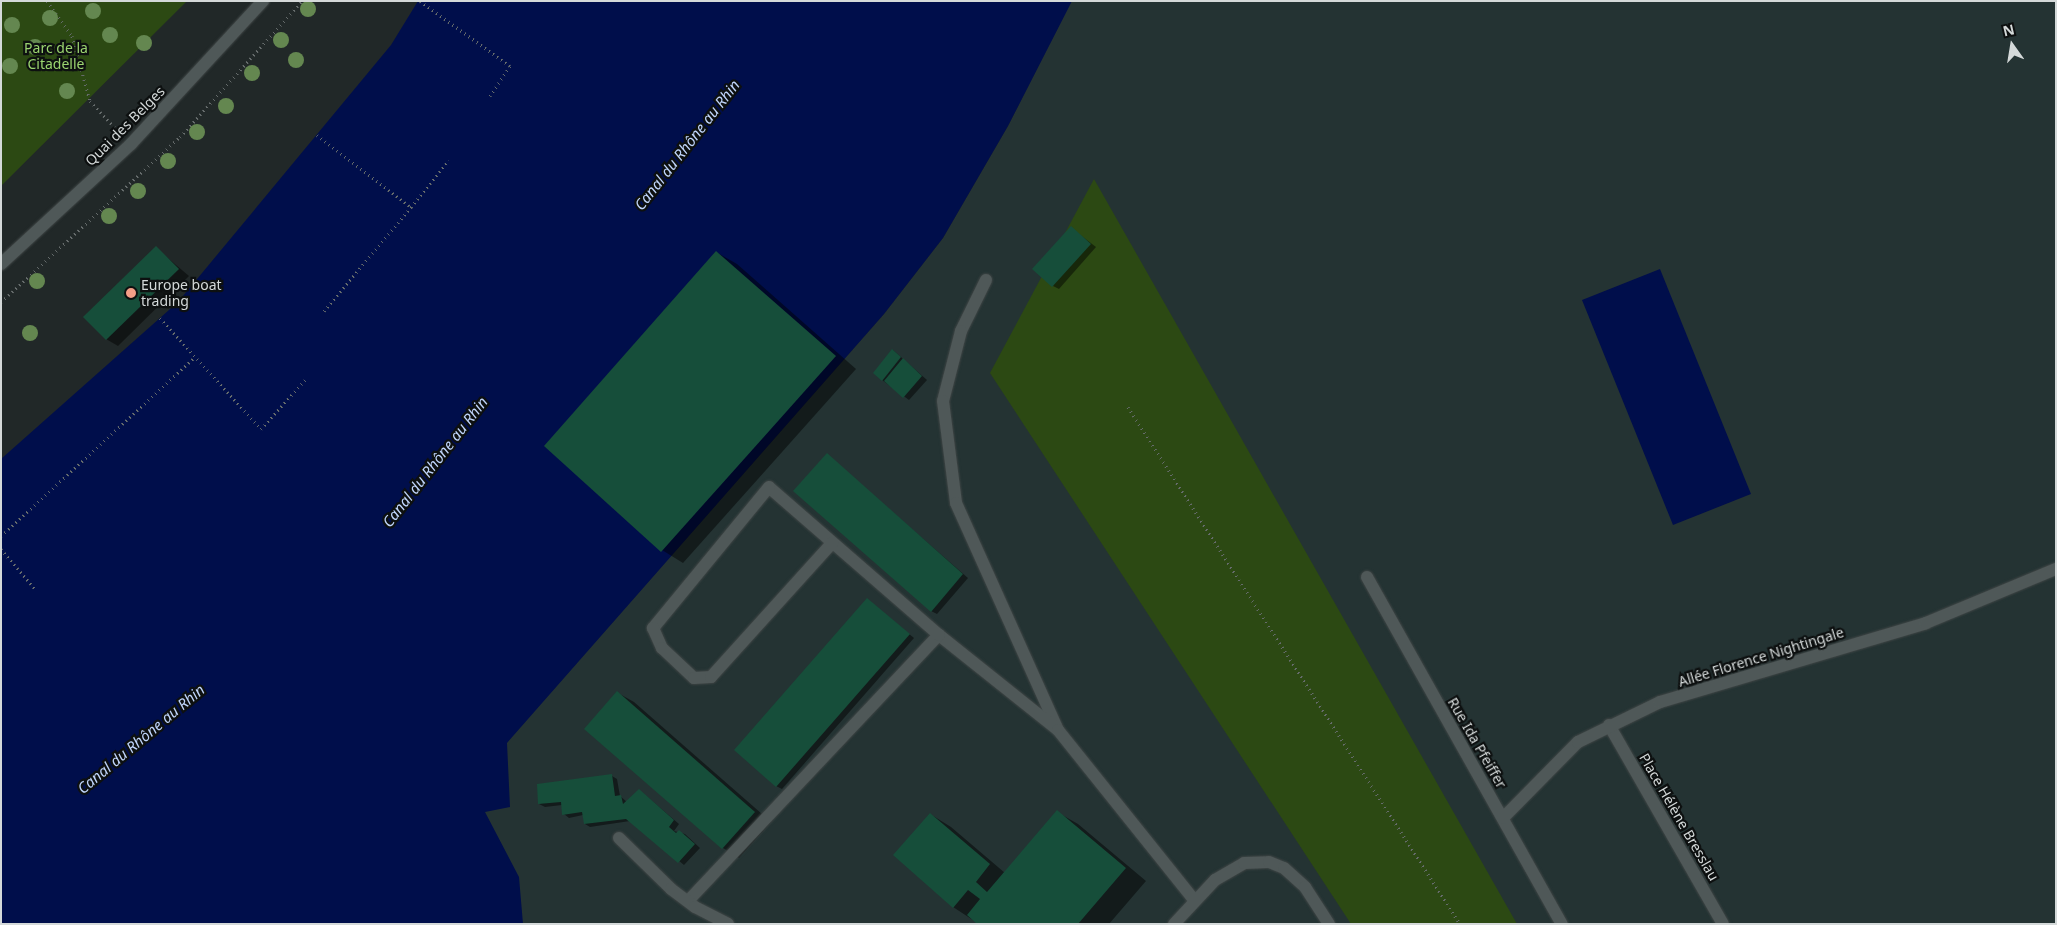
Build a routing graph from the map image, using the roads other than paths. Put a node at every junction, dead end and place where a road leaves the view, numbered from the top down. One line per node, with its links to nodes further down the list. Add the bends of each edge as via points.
1 (263, 1): 2 (street, Quai des Belges, via 131,144)
2 (1, 264)
3 (986, 280): 9 (street, via 960,331 943,402 956,503)
4 (832, 543): 4 (street, via 769,488 653,628 662,648 694,678 711,676); 7 (street)
5 (2056, 569): 8 (street, Allée Florence Nightingale, via 1926,624 1660,702)
6 (1366, 577): 10 (street, Rue Ida Pfeiffer)
7 (938, 635): 9 (street); 12 (street)
8 (1610, 725): 10 (street, Allée Florence Nightingale, via 1578,742); 18 (street, Place Hélène Bresslau)
9 (1058, 730): 13 (street)
10 (1503, 818): 17 (street, Rue Ida Pfeiffer)
11 (619, 838): 12 (street)
12 (688, 901): 14 (street)
13 (1195, 901): 15 (street); 16 (street, via 1215,880 1244,863 1269,862 1284,868 1305,887)
14 (728, 924)
15 (1174, 924)
16 (1329, 924)
17 (1562, 924)
18 (1723, 924)

